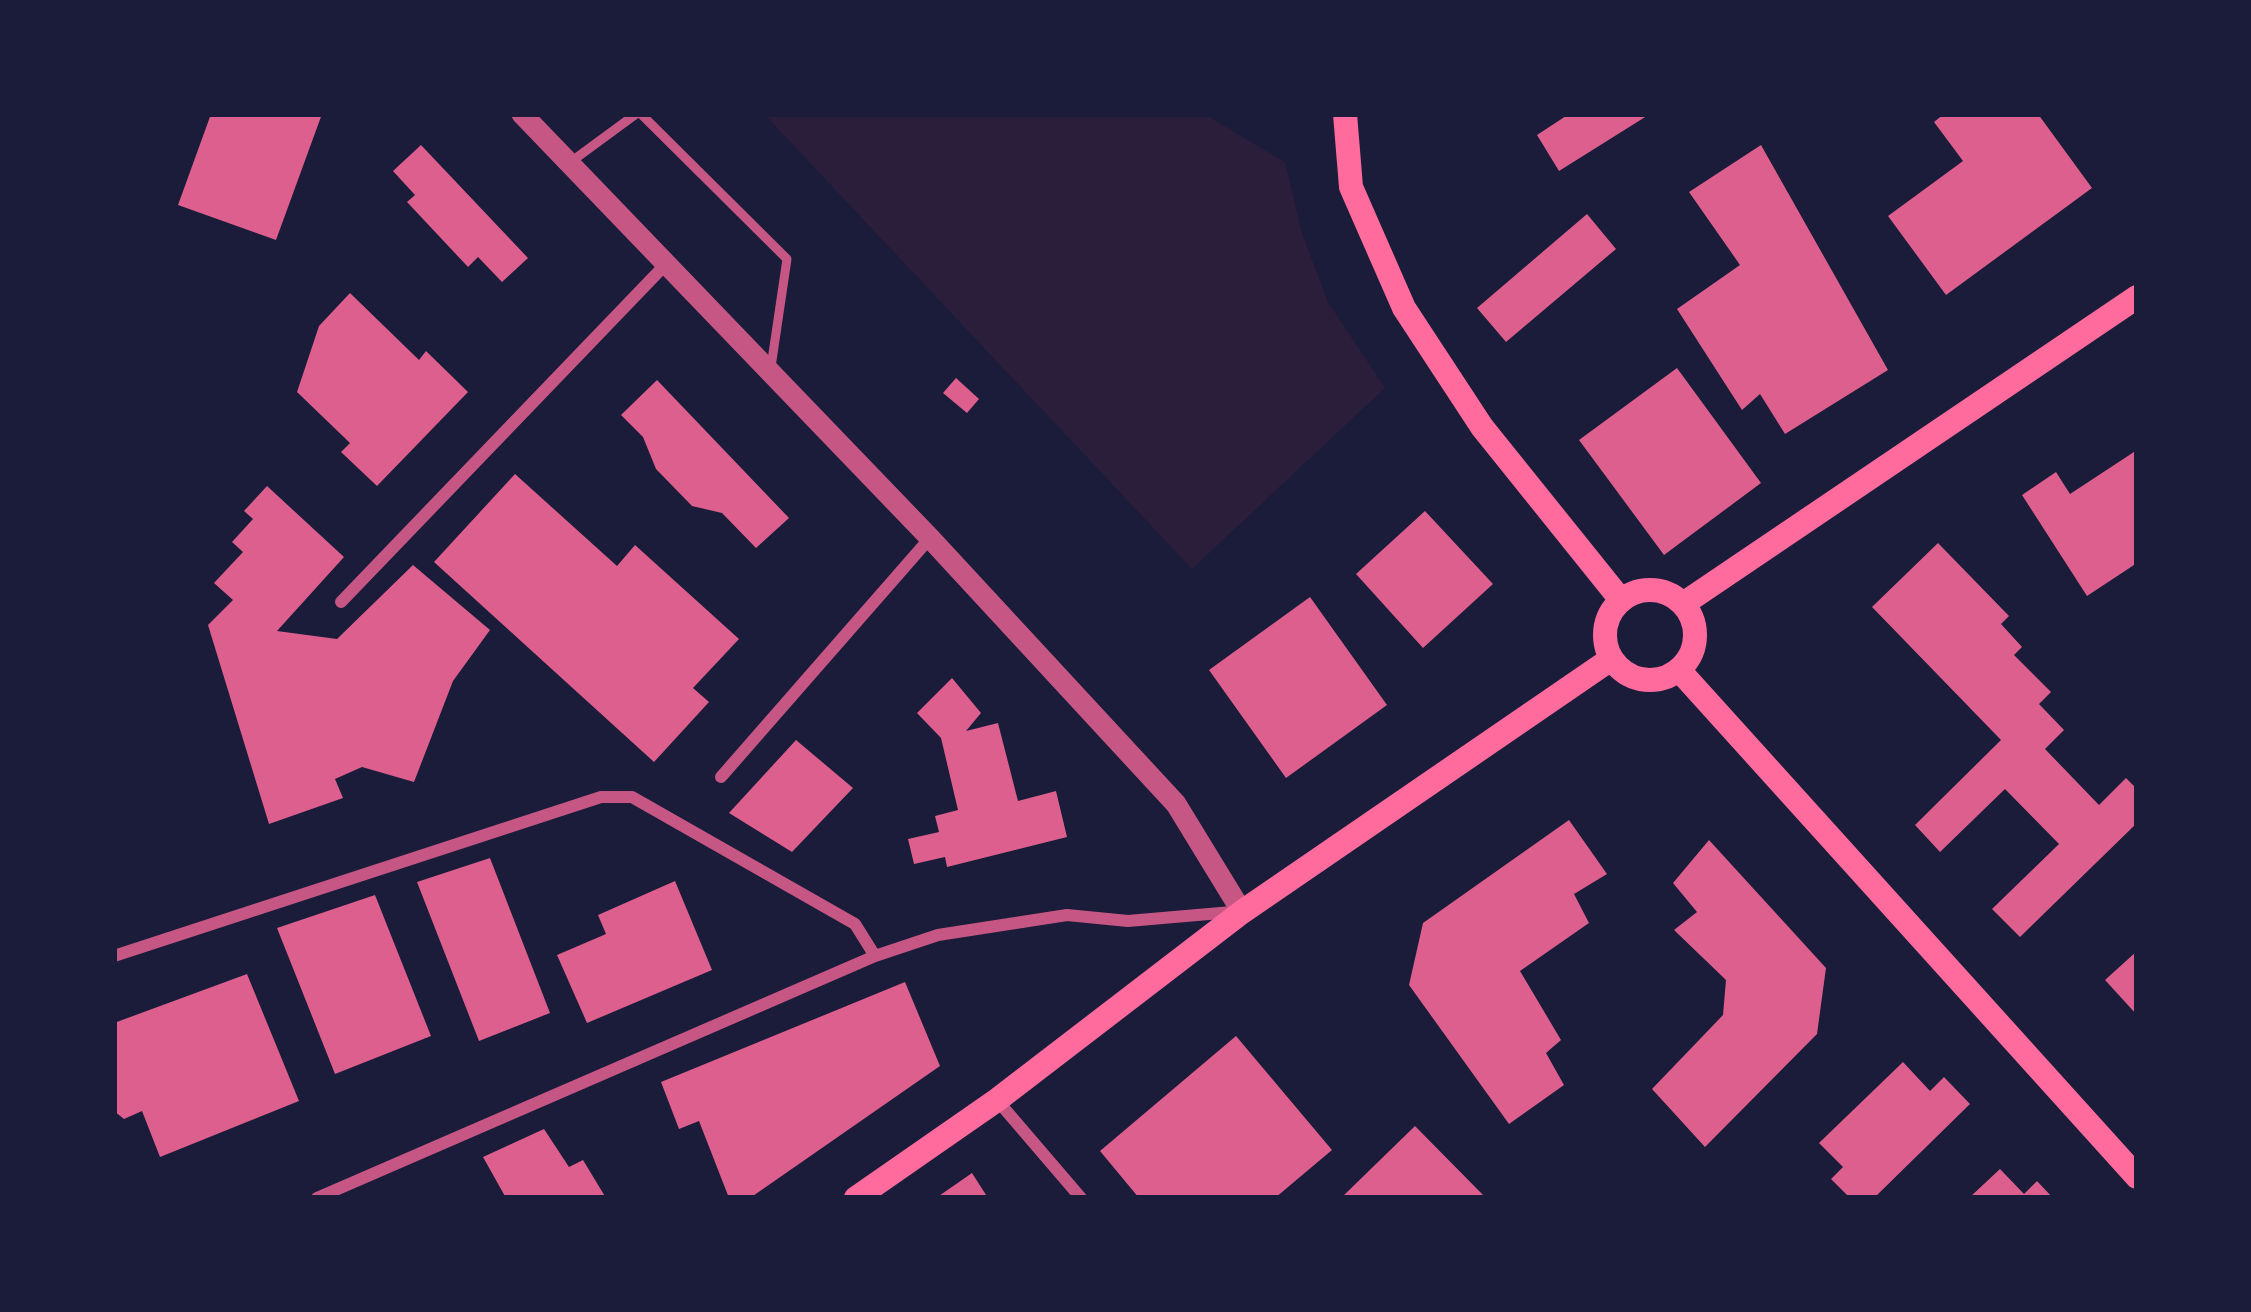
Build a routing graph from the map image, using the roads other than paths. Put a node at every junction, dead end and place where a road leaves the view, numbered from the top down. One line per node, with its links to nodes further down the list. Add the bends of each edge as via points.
1 (522, 114): 4 (street)
2 (638, 114): 4 (lane); 7 (lane, via 787,259)
3 (1345, 114): 9 (main road, via 1351,187 1404,308 1482,427)
4 (569, 163): 5 (street)
5 (666, 264): 7 (street); 10 (street)
6 (2137, 297): 11 (main road)
7 (771, 373): 8 (street)
8 (930, 538): 14 (street); 15 (street, via 1176,804)
9 (1621, 600): 11 (main road, via 1646,590); 12 (main road, via 1606,621)
10 (341, 602)
11 (1683, 604): 13 (main road, via 1695,631)
12 (1611, 659): 13 (main road, via 1650,681); 15 (main road)
13 (1679, 670): 19 (main road)
14 (721, 777)
15 (1242, 911): 17 (street, via 1128,921 1067,916 938,934); 18 (main road)
16 (114, 956): 17 (street, via 601,797 632,797 681,821 855,924)
17 (874, 956): 20 (street)
18 (997, 1100): 21 (main road); 22 (street)
19 (2137, 1177)
20 (317, 1198)
21 (856, 1198)
22 (1081, 1198)

